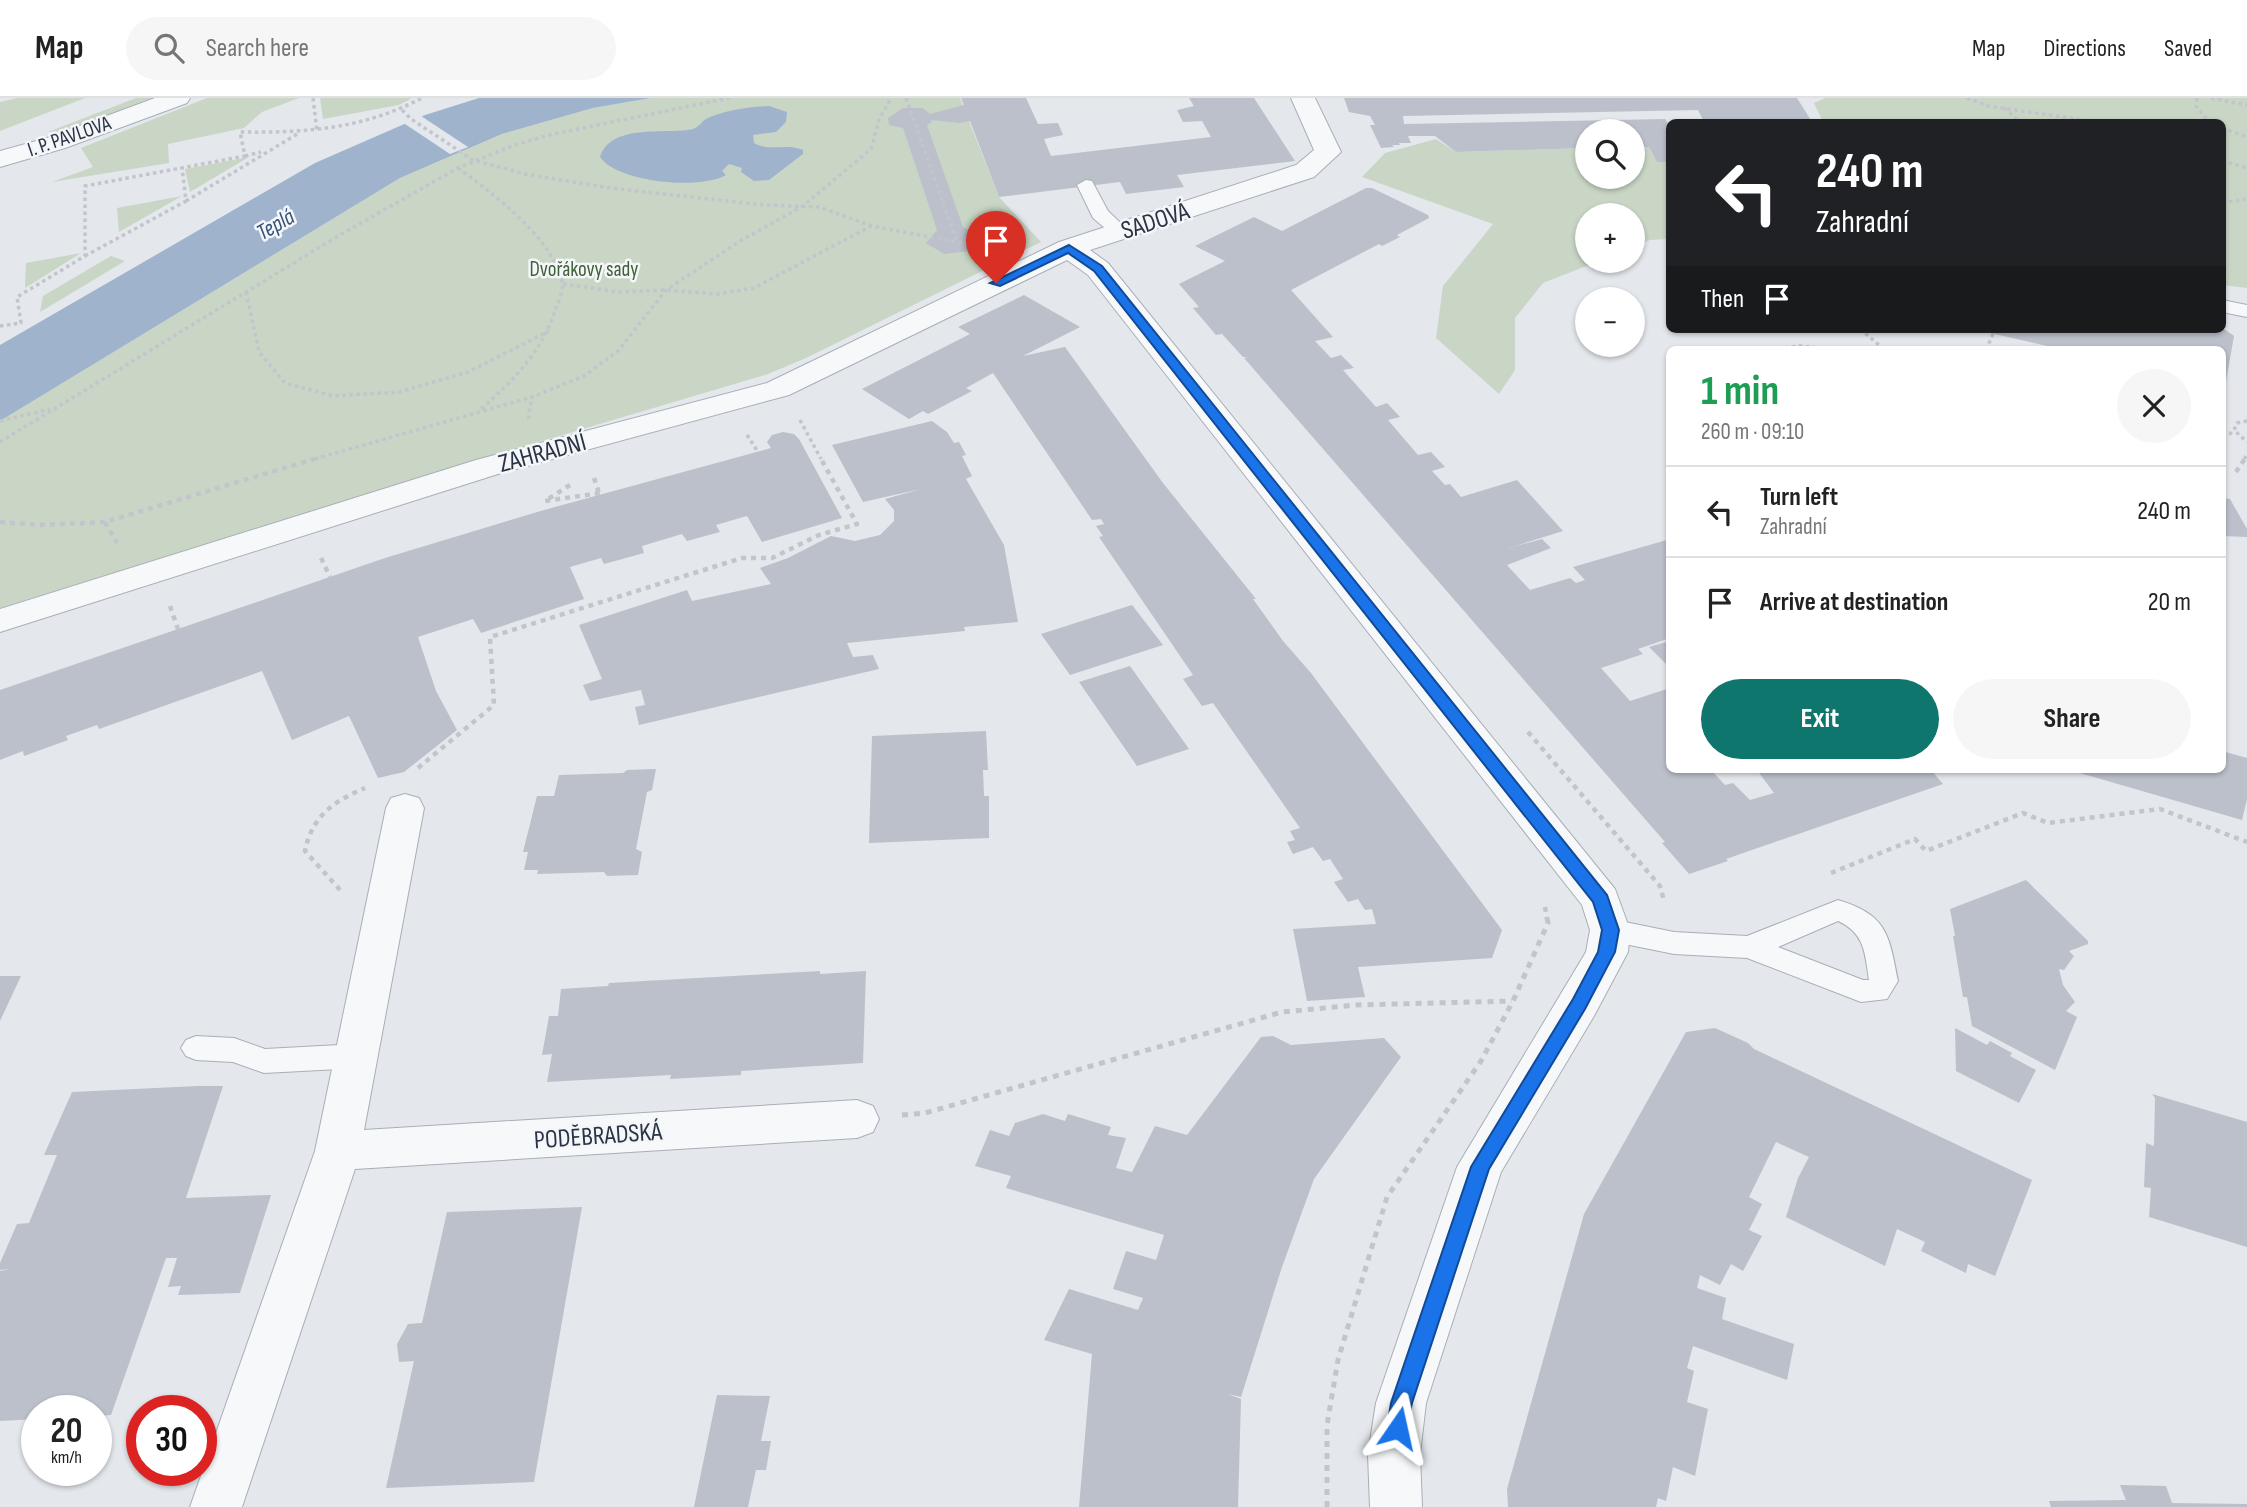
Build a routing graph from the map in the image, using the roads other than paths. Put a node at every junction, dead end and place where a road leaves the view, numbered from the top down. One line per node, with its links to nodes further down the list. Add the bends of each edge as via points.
1 (178, 98): 3 (street, I. P. PAVLOVA)
2 (1303, 98): 5 (street, SADOVÁ, via 1328,152 1305,171)
3 (0, 159)
4 (1086, 186): 5 (lane, via 1100,214)
5 (1120, 231): 6 (street, SADOVÁ)
6 (1069, 248): 9 (street, ZAHRADNÍ, via 778,389 487,467); 11 (street, SADOVÁ, via 1098,269 1601,900)
7 (2226, 307): 8 (lane)
8 (2247, 311)
9 (0, 621)
10 (408, 791): 14 (street)
11 (1611, 930): 12 (lane, via 1674,943); 18 (street, via 1607,952 1579,1004 1480,1167 1401,1403 1394,1454)
12 (1749, 947)
13 (196, 1048): 14 (lane, via 234,1050 264,1062)
14 (358, 1056): 16 (street)
15 (857, 1119): 16 (street, PODĚBRADSKÁ)
16 (338, 1151): 17 (street)
17 (216, 1507)
18 (1396, 1507)

